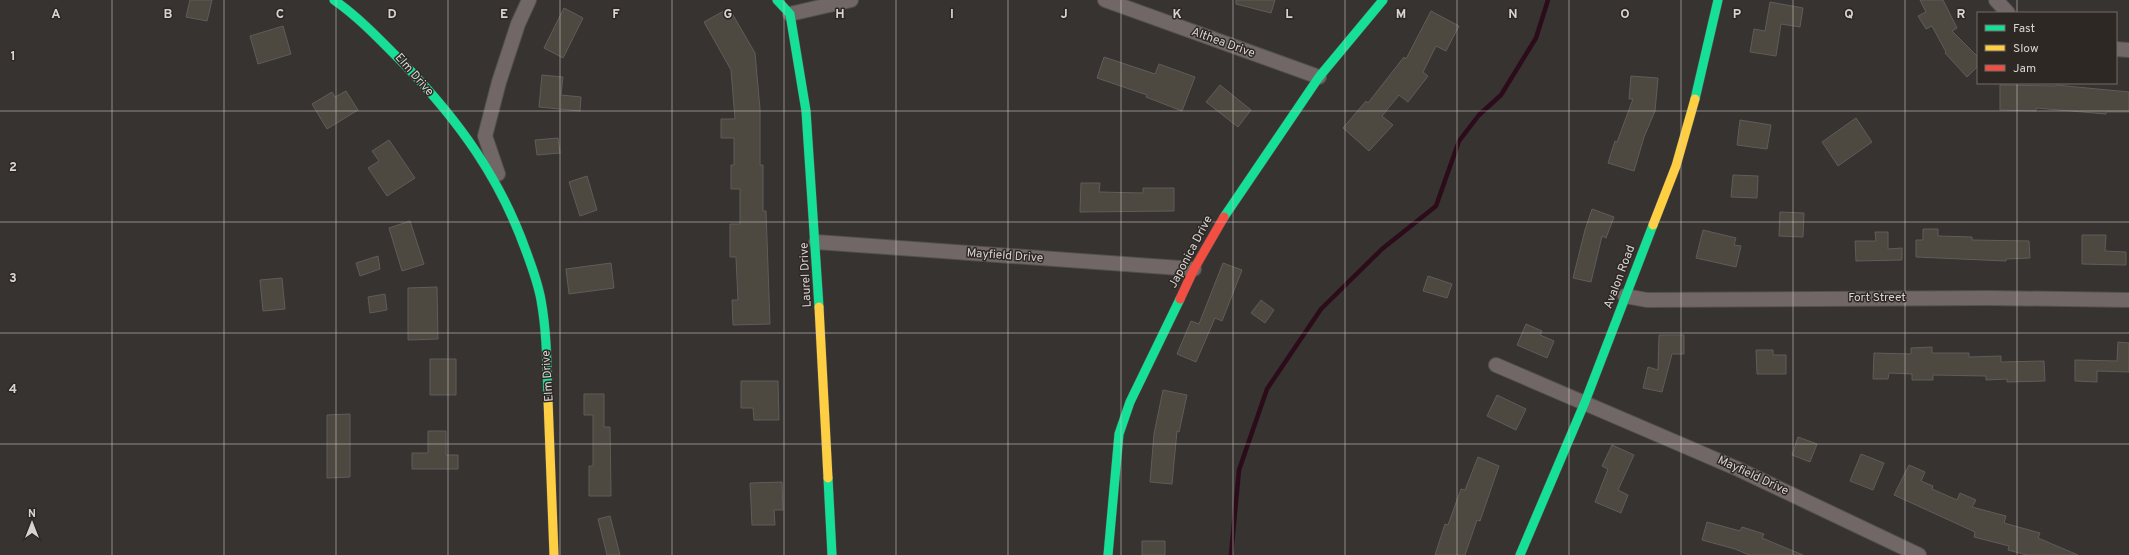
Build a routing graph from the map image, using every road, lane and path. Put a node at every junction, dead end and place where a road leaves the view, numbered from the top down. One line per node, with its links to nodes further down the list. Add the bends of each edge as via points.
1 (334, 0): 14 (street, Elm Drive, via 394,53 453,119 489,170)
2 (530, 0): 14 (street, Elm Drive, via 518,24 498,82 485,136)
3 (777, 0): 10 (street)
4 (851, 0): 10 (street)
5 (1105, 0): 13 (street, Althea Drive)
6 (1383, 0): 13 (street, Japonica Drive)
7 (1718, 0): 17 (street, Avalon Road, via 1694,104 1676,166)
8 (1996, 0): 9 (street)
9 (2007, 12)
10 (790, 14): 15 (street, Laurel Drive, via 806,111)
11 (2117, 50): 12 (street)
12 (2129, 50)
13 (1318, 77): 16 (street, Japonica Drive, via 1218,225)
14 (507, 202): 21 (street, Elm Drive, via 534,275 543,312 550,404 551,519)
15 (816, 242): 16 (street, Mayfield Drive); 22 (street, Laurel Drive)
16 (1194, 269): 23 (street, Japonica Drive, via 1130,402 1119,434)
17 (1625, 296): 18 (street, Fort Street, via 1647,300); 20 (street, Avalon Road)
18 (2129, 300)
19 (1496, 364): 20 (street, Mayfield Drive)
20 (1585, 402): 24 (street, Avalon Road); 25 (street, Mayfield Drive, via 1738,469)
21 (554, 555)
22 (832, 555)
23 (1108, 555)
24 (1520, 555)
25 (1919, 555)

